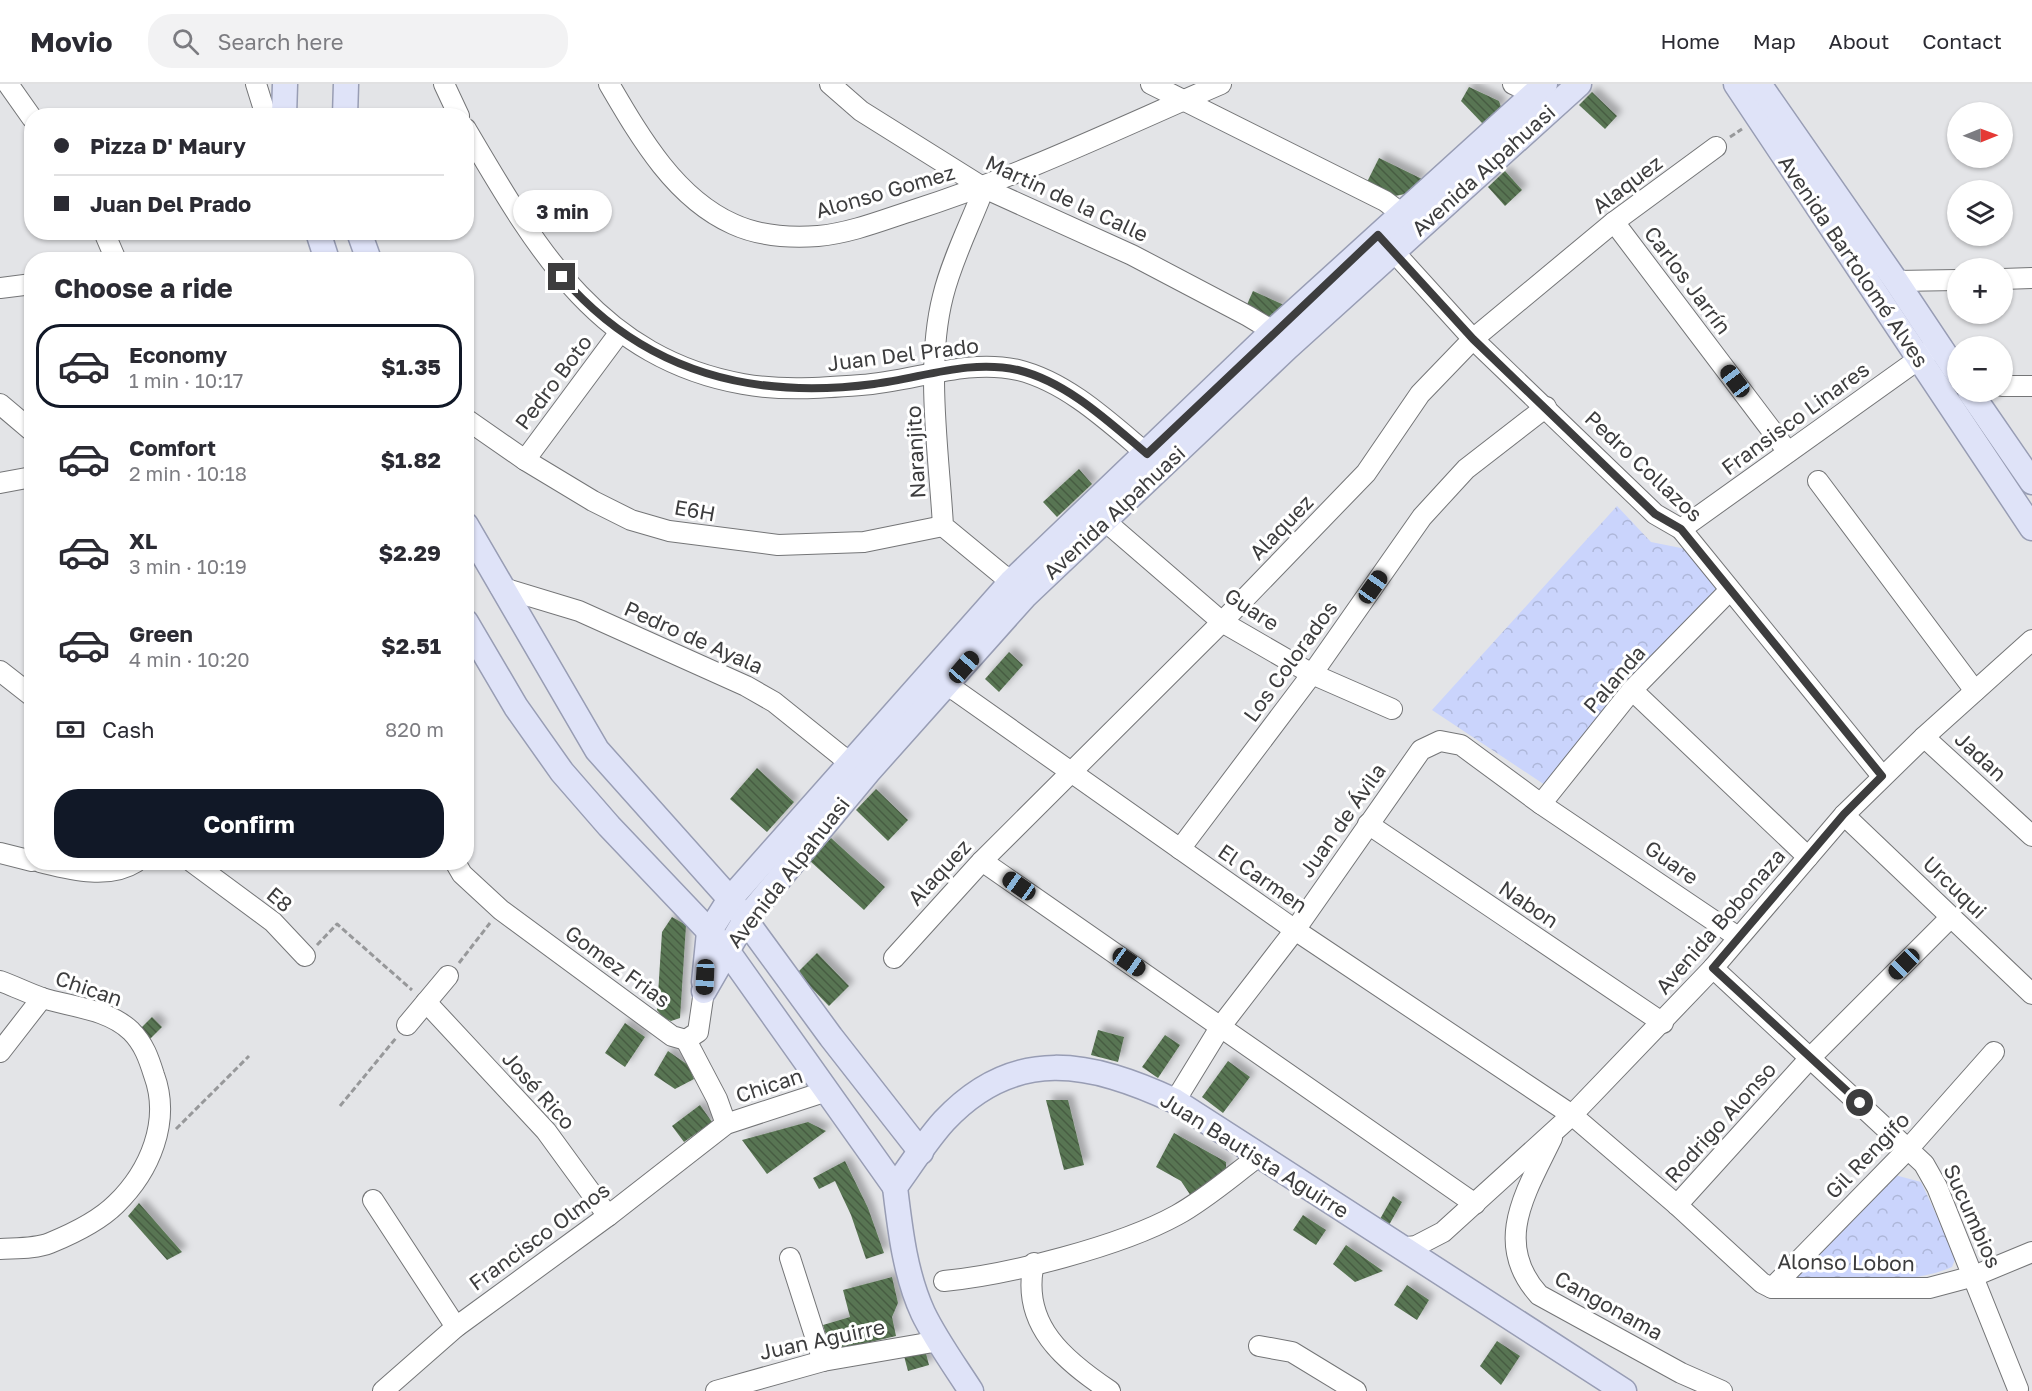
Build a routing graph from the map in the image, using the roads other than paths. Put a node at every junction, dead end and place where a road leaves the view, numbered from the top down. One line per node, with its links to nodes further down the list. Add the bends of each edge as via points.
1 (8, 84): 15 (street)
2 (256, 84): 16 (street)
3 (285, 84): 17 (main road)
4 (346, 84): 18 (main road)
5 (444, 84): 19 (street)
6 (609, 84): 22 (street, Alonso Gomez, via 644,143 681,186 706,210 763,234 793,237 846,232)
7 (831, 84): 22 (street, Martin de la Calle, via 861,111)
8 (1150, 84): 14 (street)
9 (1221, 84): 14 (street, Alonso Gomez)
10 (1579, 84): 23 (main road, Avenida Alpahuasi)
11 (1736, 84): 35 (main road, Avenida Bartolomé Alves)
12 (1759, 84): 29 (main road, Avenida Bartolomé Alves)
13 (1531, 87): 23 (main road, Avenida Alpahuasi)
14 (1184, 100): 22 (street, Alonso Gomez); 23 (street, via 1385,201)
15 (25, 108)
16 (264, 108)
17 (284, 108)
18 (345, 108)
19 (455, 108)
20 (474, 143): 32 (street, Juan Del Prado, via 551,264 584,303)
21 (1716, 147): 24 (street, Alaquez)
22 (984, 188): 33 (street, Martin de la Calle, via 1132,255); 37 (street, Naranjito, via 943,296)
23 (1411, 220): 25 (main road, Avenida Alpahuasi)
24 (1614, 222): 34 (street, Alaquez); 45 (street, Carlos Jarrín)
25 (1385, 243): 33 (main road, Avenida Alpahuasi); 34 (street, Pedro Collazos)
26 (2032, 278): 28 (street)
27 (1947, 279): 29 (street)
28 (2013, 279)
29 (1896, 281): 35 (main road, Avenida Bartolomé Alves)
30 (24, 285): 31 (street)
31 (0, 288)
32 (620, 332): 37 (street, Juan Del Prado, via 678,363 744,384 813,389); 47 (street, Pedro Boto)
33 (1281, 339): 46 (main road, Avenida Alpahuasi); 52 (main road, Avenida Alpahuasi)
34 (1473, 339): 42 (street, Pedro Collazos); 60 (street, Alaquez, via 1420,394 1366,473)
35 (1928, 352): 36 (main road, Avenida Bartolomé Alves); 45 (street, Fransisco Linares); 54 (main road, Avenida Bartolomé Alves)
36 (1947, 366)
37 (935, 374): 46 (street, Juan Del Prado, via 974,366 1017,370 1041,378 1104,418); 53 (street, Naranjito)
38 (2013, 386): 39 (street)
39 (2032, 386)
40 (1977, 402): 50 (main road)
41 (0, 404): 43 (street)
42 (1546, 407): 55 (street, Pedro Collazos, via 1655,514); 64 (street, Los Colorados, via 1444,490)
43 (24, 424)
44 (474, 425): 47 (street, E6H)
45 (1788, 452): 55 (street, Fransisco Linares)
46 (1147, 454): 57 (main road, Avenida Alpahuasi)
47 (525, 460): 53 (street, E6H, via 631,520 704,537 778,545 864,542)
48 (24, 478): 51 (street)
49 (1818, 482): 68 (street)
50 (2032, 482)
51 (0, 483)
52 (1105, 521): 60 (street, Guare); 65 (main road, Avenida Alpahuasi)
53 (944, 526): 57 (street, Naranjito)
54 (2032, 528)
55 (1681, 529): 59 (street, Pedro Collazos)
56 (474, 539): 58 (main road)
57 (1011, 582): 65 (main road, Avenida Alpahuasi)
58 (500, 586): 72 (street, Pedro de Ayala, via 579,612 746,686 774,702); 87 (main road, via 597,750)
59 (1729, 591): 67 (street, Palanda); 74 (street, Pedro Collazos)
60 (1222, 622): 64 (street, Guare); 73 (street, Alaquez)
61 (474, 636): 92 (main road, via 516,707 562,772)
62 (2032, 640): 68 (street, Avenida Bobonaza)
63 (0, 671): 66 (street)
64 (1312, 674): 69 (street, Guare); 79 (street, Los Colorados)
65 (939, 679): 72 (main road, Avenida Alpahuasi); 73 (street, El Carmen); 89 (main road, Avenida Alpahuasi, via 868,772)
66 (24, 690)
67 (1632, 690): 75 (street, Palanda); 81 (street)
68 (1975, 692): 70 (street, Avenida Bobonaza)
69 (1392, 709)
70 (1924, 737): 74 (street, Avenida Bobonaza); 78 (street, Jadan)
71 (1461, 745): 75 (street, Guare); 77 (street, Juan de Ávila, via 1440,741 1421,750)
72 (850, 763): 87 (main road, Avenida Alpahuasi)
73 (1072, 772): 79 (street, El Carmen); 83 (street, Alaquez)
74 (1882, 776): 76 (street, Avenida Bobonaza)
75 (1540, 804): 91 (street, Guare)
76 (1844, 814): 81 (street, Avenida Bobonaza); 88 (street, Urcuqui)
77 (1368, 824): 90 (street, Juan de Ávila); 101 (street, Nabon)
78 (2032, 836)
79 (1180, 849): 90 (street, El Carmen)
80 (0, 853): 82 (street)
81 (1808, 857): 91 (street, Avenida Bobonaza)
82 (24, 859)
83 (982, 861): 93 (street, Alaquez); 103 (street)
84 (203, 870): 85 (street, E8, via 273,922 307,954 276,919)
85 (212, 870)
86 (460, 870): 104 (street, Gomez Frias, via 501,910 672,1036)
87 (730, 899): 89 (main road); 92 (main road, Avenida Alpahuasi)
88 (1951, 917): 98 (street, Urcuqui); 107 (street, Rodrigo Alonso)
89 (745, 920): 92 (main road, Avenida Alpahuasi); 114 (main road)
90 (1295, 930): 103 (street, Juan de Ávila); 110 (street, El Carmen)
91 (1738, 937): 94 (street, Avenida Bobonaza)
92 (718, 941): 97 (main road, Avenida Alpahuasi); 108 (main road)
93 (894, 958)
94 (1713, 968): 101 (street, Avenida Bobonaza); 107 (street, Sucumbios)
95 (448, 976): 100 (street)
96 (0, 981): 99 (street, Chican)
97 (704, 991): 104 (street, Avenida Alpahuasi, via 698,1032)
98 (2032, 994)
99 (42, 998): 105 (street); 123 (street, Chican, via 86,1008 125,1025 148,1057 160,1098 160,1124 154,1147 129,1190 100,1217 49,1244)
100 (426, 1002): 102 (street); 120 (street, José Rico, via 546,1131)
101 (1663, 1023): 110 (street, Avenida Bobonaza)
102 (407, 1025)
103 (1221, 1026): 109 (street, Juan de Ávila); 118 (street)
104 (687, 1040): 111 (street)
105 (0, 1052)
106 (1994, 1052): 113 (street, Gil Rengifo)
107 (1810, 1057): 113 (street, Sucumbios); 119 (street, Rodrigo Alonso)
108 (827, 1090): 111 (street, Chican); 116 (main road)
109 (1175, 1101): 114 (main road, Juan Bautista Aguirre, via 1131,1080 1096,1070 1030,1070 1007,1076 971,1097 944,1122); 115 (main road, Juan Bautista Aguirre)
110 (1572, 1115): 112 (street, Avenida Bobonaza); 119 (street, Alonso Lobon)
111 (726, 1124): 120 (street, Francisco Olmos)
112 (1556, 1129): 118 (street, Avenida Bobonaza); 142 (street, Cangonama, via 1520,1210 1514,1244 1524,1280 1539,1295)
113 (1909, 1148): 128 (street, Sucumbios, via 1937,1187); 130 (street, Gil Rengifo)
114 (921, 1152): 116 (main road, Juan Bautista Aguirre)
115 (1259, 1156): 122 (main road, Juan Bautista Aguirre); 126 (street, via 1176,1215 1118,1239)
116 (894, 1187): 132 (main road, via 912,1281)
117 (373, 1200): 131 (street)
118 (1475, 1204): 121 (street, Avenida Bobonaza)
119 (1677, 1205): 130 (street, Alonso Lobon)
120 (608, 1216): 131 (street, Francisco Olmos)
121 (1443, 1232): 122 (street, Avenida Bobonaza, via 1416,1246); 127 (street)
122 (1400, 1248): 127 (main road, Juan Bautista Aguirre)
123 (0, 1249)
124 (2032, 1252): 128 (street, Alonso Lobon)
125 (790, 1258): 134 (street)
126 (1034, 1263): 129 (street); 139 (street, via 1033,1295 1042,1329 1060,1354)
127 (1439, 1274): 141 (main road, Juan Bautista Aguirre)
128 (1974, 1276): 130 (street, Alonso Lobon, via 1929,1288); 135 (street, Sucumbios)
129 (944, 1281)
130 (1772, 1288)
131 (456, 1327): 136 (street, Francisco Olmos)
132 (939, 1341): 134 (street, Juan Aguirre); 138 (main road)
133 (1258, 1346): 140 (street, via 1292,1352)
134 (823, 1361): 137 (street, Juan Aguirre)
135 (2020, 1388)
136 (383, 1391)
137 (716, 1391)
138 (971, 1391)
139 (1110, 1391)
140 (1356, 1391)
141 (1624, 1391)
142 (1722, 1391)

